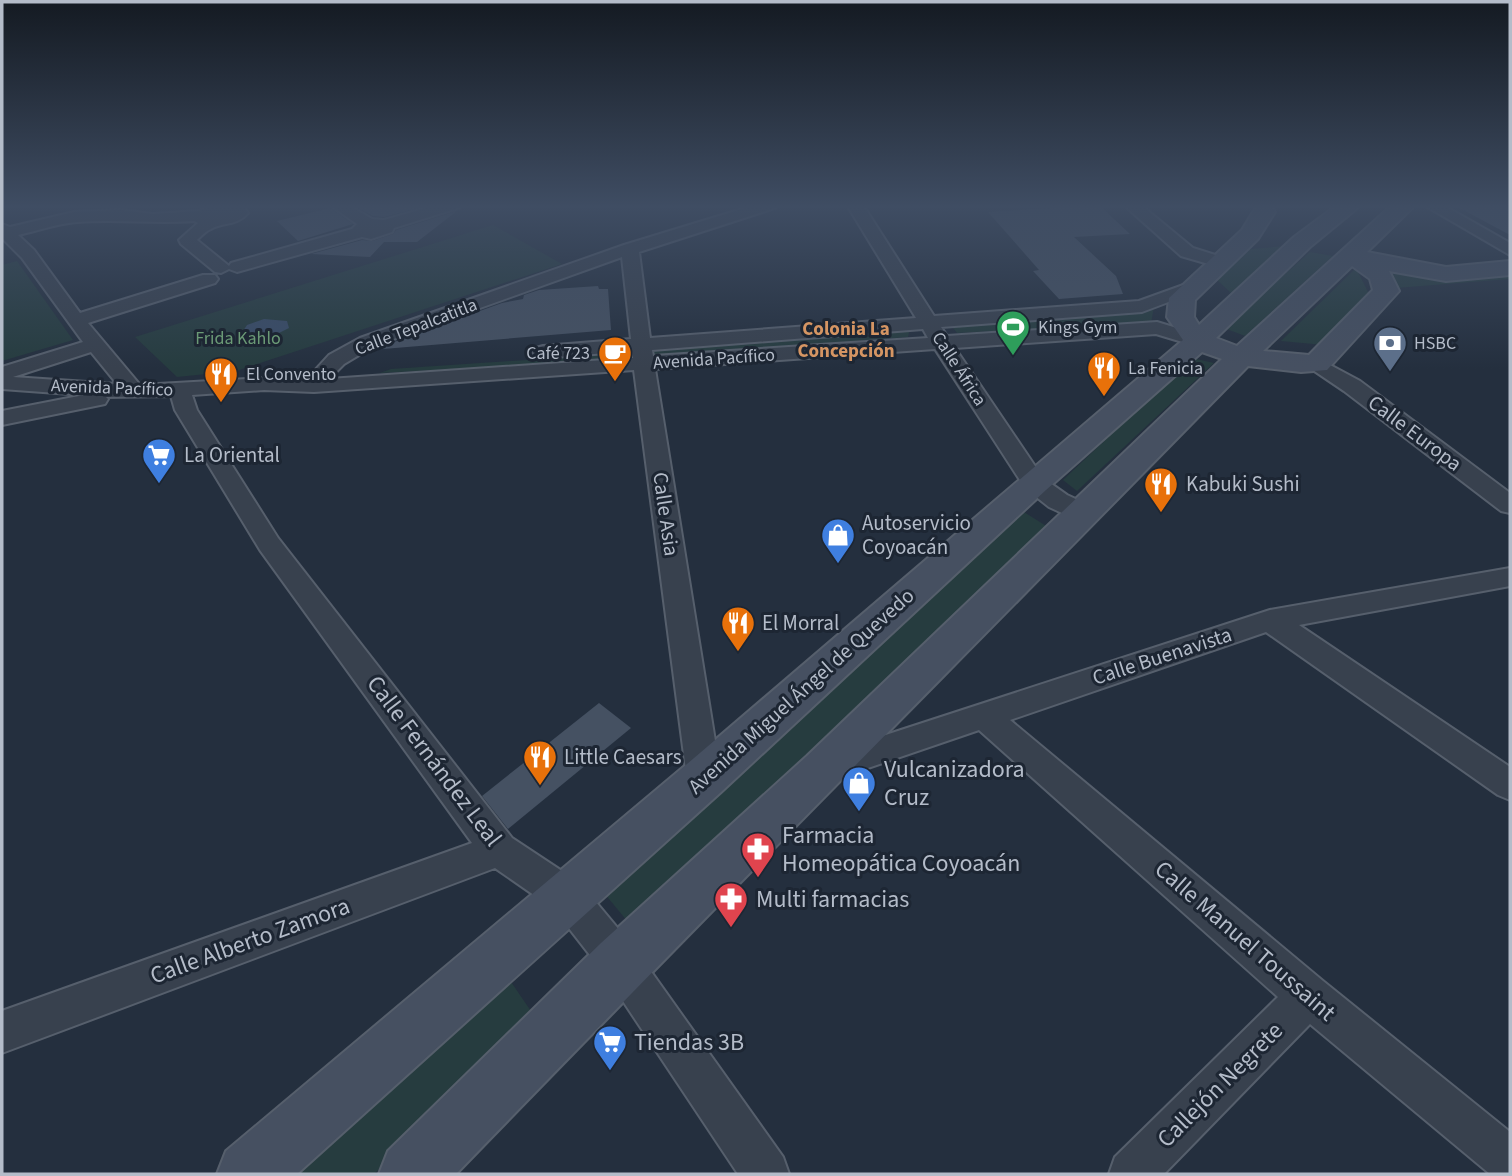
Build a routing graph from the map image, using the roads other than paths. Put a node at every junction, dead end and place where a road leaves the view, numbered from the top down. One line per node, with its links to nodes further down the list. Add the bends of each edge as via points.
1 (32, 260): 20 (street)
2 (209, 260): 15 (street)
3 (260, 260): 15 (street)
4 (600, 260): 28 (street, Calle Tepalcatitla, via 367,342 338,357)
5 (632, 260): 24 (street, Calle Asia)
6 (889, 260): 19 (street, Calle África)
7 (1212, 260): 13 (street)
8 (1221, 260): 13 (main road)
9 (1284, 260): 22 (main road, Avenida Miguel Ángel de Quevedo)
10 (1346, 260): 25 (main road)
11 (1365, 260): 18 (main road, via 1387,287)
12 (1391, 260): 14 (main road, via 1446,274)
13 (1219, 262): 17 (main road)
14 (1510, 268)
15 (222, 271): 20 (street)
16 (1510, 283): 18 (main road)
17 (1189, 288): 19 (street, Avenida Pacífico, via 1142,306); 22 (main road, via 1180,312)
18 (1384, 295): 26 (main road)
19 (927, 320): 21 (street, Calle África); 24 (street, Avenida Pacífico)
20 (76, 321): 23 (street)
21 (940, 341): 22 (street, Avenida Pacífico, via 1157,328); 24 (street, Avenida Pacífico); 33 (street, Calle África)
22 (1199, 341): 25 (main road, Avenida Pacífico); 33 (main road, Avenida Miguel Ángel de Quevedo)
23 (96, 344): 27 (street); 31 (street)
24 (642, 354): 28 (street, Avenida Pacífico); 40 (street, Calle Asia)
25 (1242, 356): 26 (main road); 35 (main road)
26 (1317, 364): 34 (street, Calle Europa)
27 (2, 374)
28 (318, 378): 30 (street, Avenida Pacífico)
29 (2, 383): 31 (street, Avenida Pacífico)
30 (180, 391): 31 (street, Avenida Pacífico); 42 (street, Calle Fernández Leal, via 186,410 269,544)
31 (134, 392): 32 (street)
32 (2, 418)
33 (1034, 483): 35 (street, Calle África); 40 (main road, Avenida Miguel Ángel de Quevedo)
34 (1510, 505)
35 (1084, 513): 39 (main road)
36 (1510, 576): 37 (street, Calle Buenavista)
37 (1270, 620): 38 (street, Calle Buenavista); 41 (street)
38 (984, 716): 39 (street, Calle Buenavista); 45 (street, Calle Manuel Toussaint)
39 (823, 770): 44 (main road)
40 (704, 778): 43 (main road, Avenida Miguel Ángel de Quevedo)
41 (1510, 785)
42 (499, 850): 43 (street, Calle Fernández Leal); 46 (street, Calle Alberto Zamora)
43 (567, 896): 44 (street, Calle Fernández Leal); 48 (main road, Avenida Miguel Ángel de Quevedo)
44 (621, 963): 49 (main road); 50 (street, Calle Fernández Leal)
45 (1308, 996): 47 (street, Calle Manuel Toussaint); 51 (street, Callejón Negrete)
46 (2, 1031)
47 (1510, 1161)
48 (249, 1174)
49 (411, 1174)
50 (766, 1174)
51 (1132, 1174)

